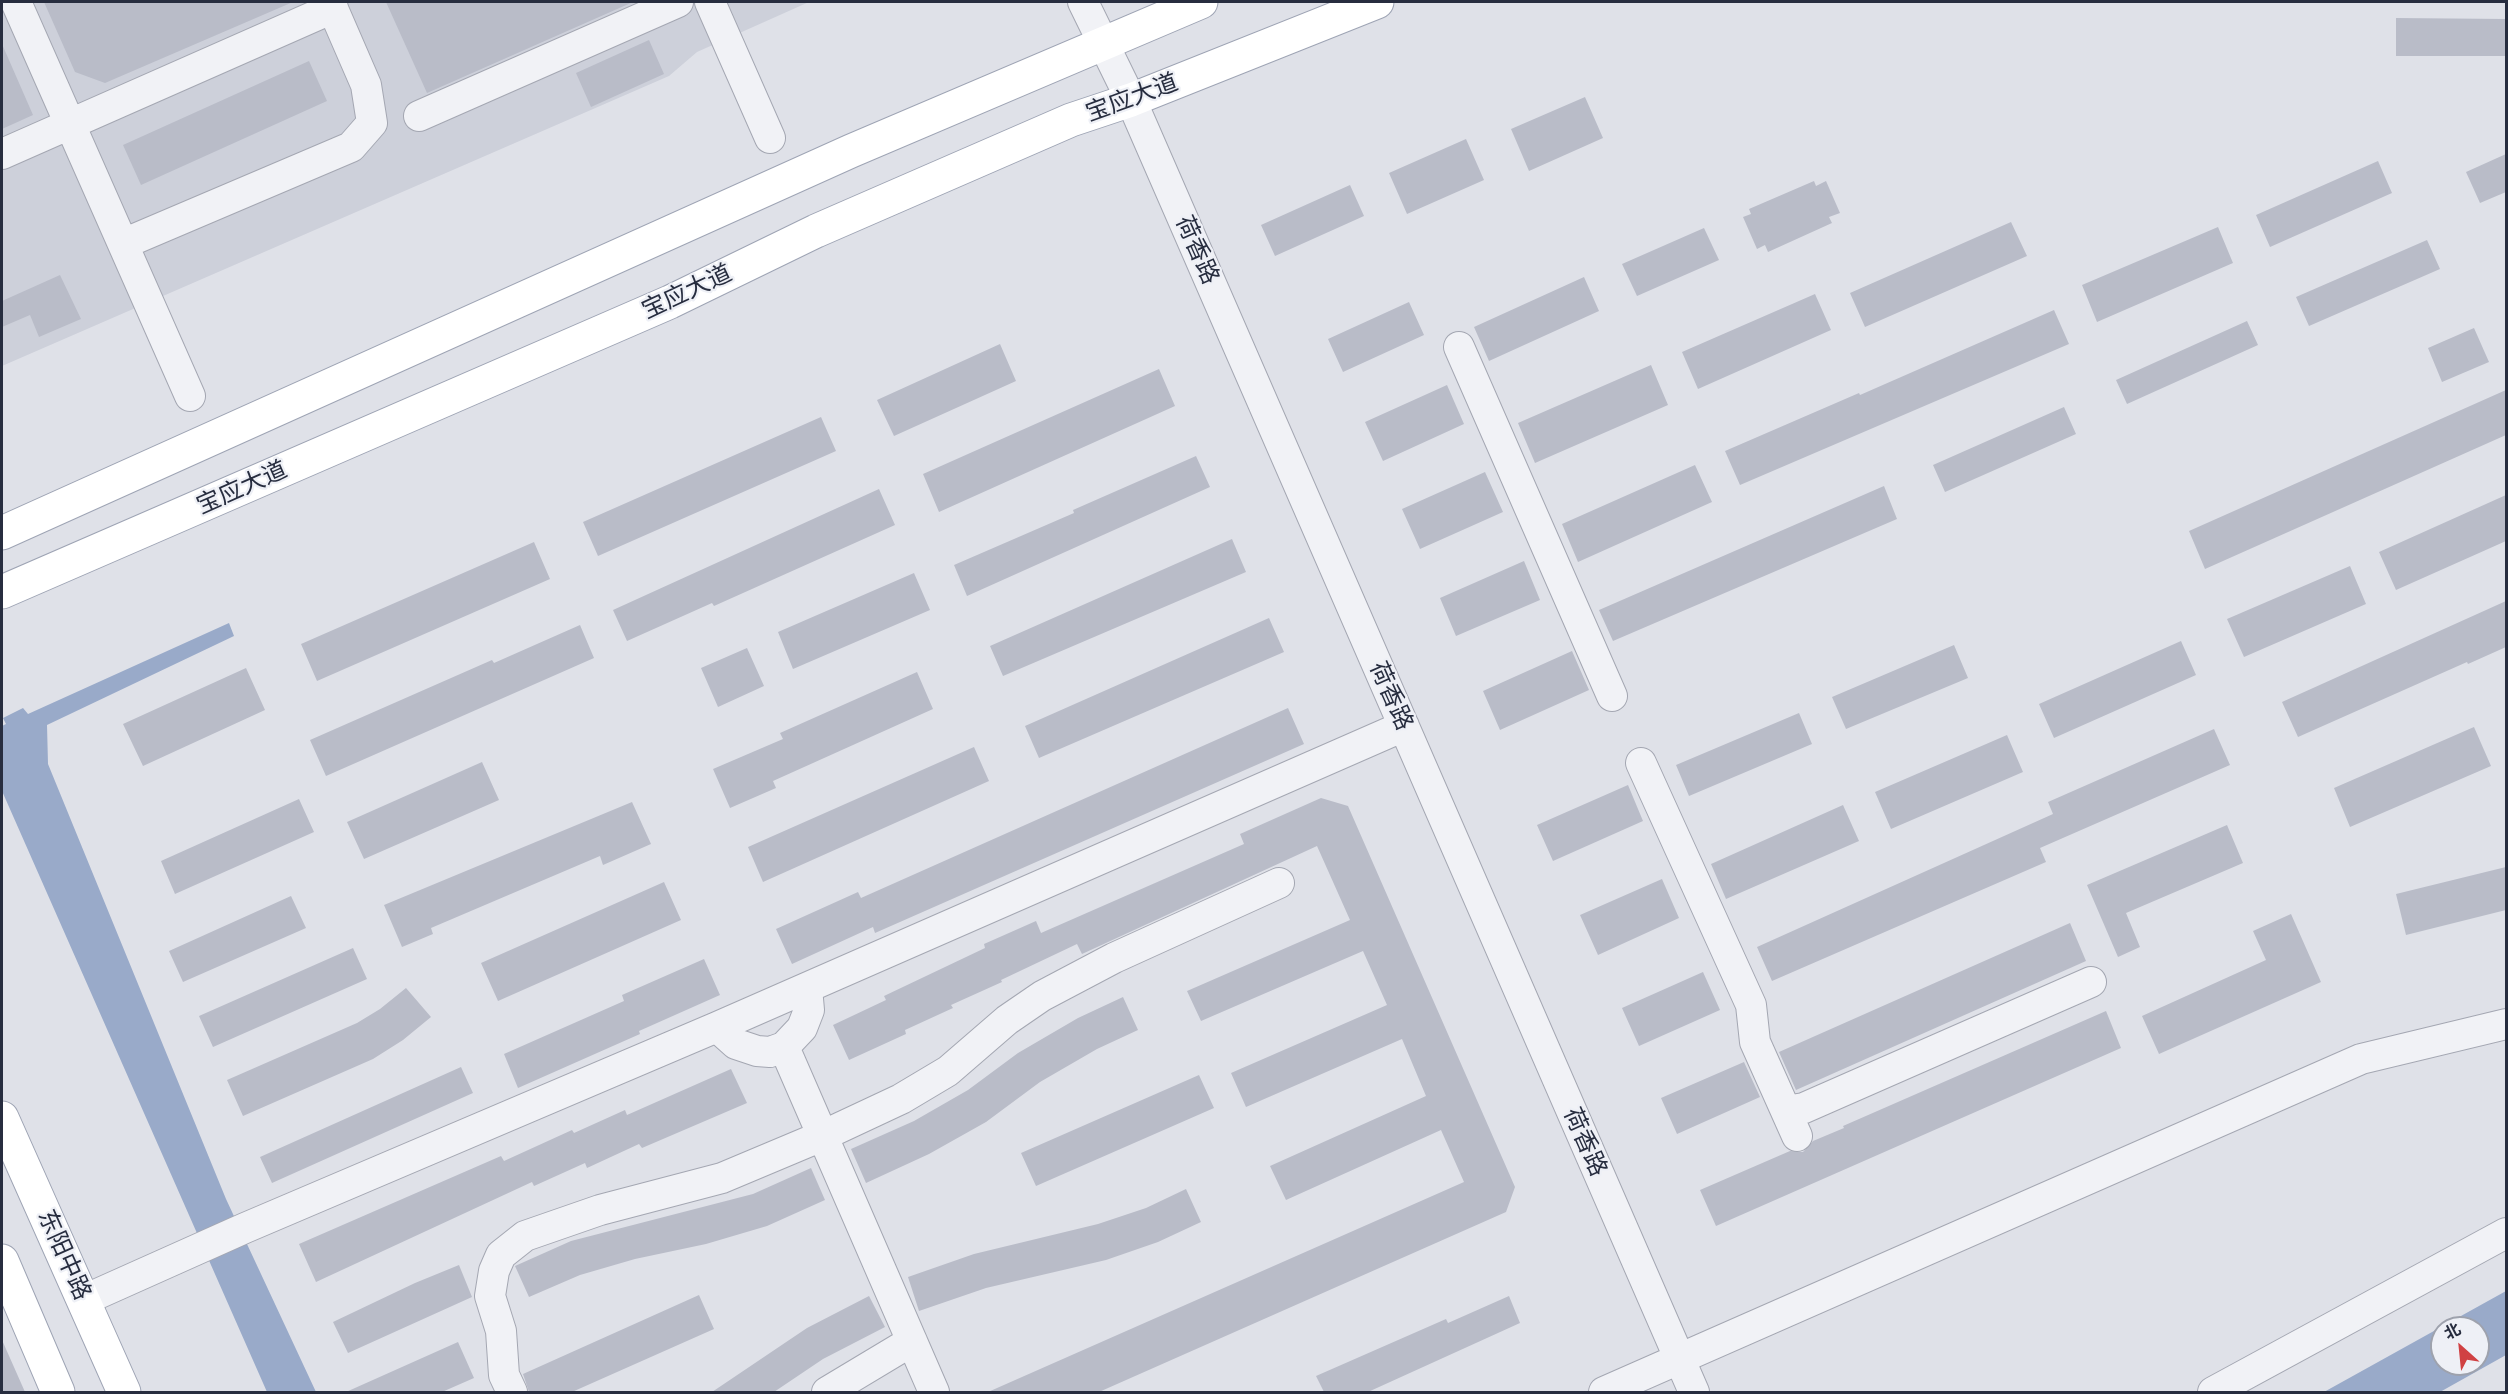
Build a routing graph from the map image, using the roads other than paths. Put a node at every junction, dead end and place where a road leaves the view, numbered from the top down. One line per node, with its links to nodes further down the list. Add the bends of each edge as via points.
1 (16, 2): 11 (street)
2 (678, 2): 10 (street)
3 (710, 2): 12 (street)
4 (1083, 2): 8 (street, 荷香路)
5 (1201, 2): 8 (main road)
6 (1377, 2): 9 (main road, 宝应大道)
7 (331, 5): 11 (street); 14 (street, via 366,85 372,123 351,147)
8 (1101, 43): 9 (street, 荷香路); 17 (main road, via 851,151)
9 (1131, 100): 18 (main road, 宝应大道, via 1071,120 816,231 670,302); 20 (street, 荷香路)
10 (419, 116)
11 (70, 124): 13 (street); 14 (street)
12 (770, 138)
13 (2, 154)
14 (123, 244): 16 (street)
15 (1459, 347): 19 (street)
16 (190, 396)
17 (2, 533)
18 (2, 592)
19 (1612, 696)
20 (1404, 726): 24 (street); 34 (street, 荷香路)
21 (1641, 763): 23 (street, via 1751,1005 1755,1042 1791,1123 1804,1108)
22 (1280, 883): 29 (street, via 1114,958 1042,996 1007,1020 948,1071 901,1099)
23 (2091, 982)
24 (807, 988): 26 (street); 27 (street, via 809,1010 802,1028)
25 (2506, 1024): 34 (street, via 2361,1059)
26 (717, 1027): 27 (street, via 736,1044 757,1051 771,1052); 32 (street)
27 (784, 1047): 29 (street)
28 (2, 1118): 32 (main road, 东阳中路)
29 (822, 1136): 33 (street); 37 (street, via 722,1178 600,1210 525,1236 501,1255 490,1296 501,1331 504,1375)
30 (2506, 1233): 42 (street)
31 (2, 1261): 35 (main road)
32 (84, 1299): 36 (main road, 东阳中路)
33 (912, 1341): 38 (street); 39 (street)
34 (1680, 1359): 40 (street); 41 (street, 荷香路)
35 (58, 1392)
36 (124, 1392)
37 (512, 1392)
38 (827, 1392)
39 (934, 1392)
40 (1604, 1392)
41 (1695, 1392)
42 (2213, 1392)

